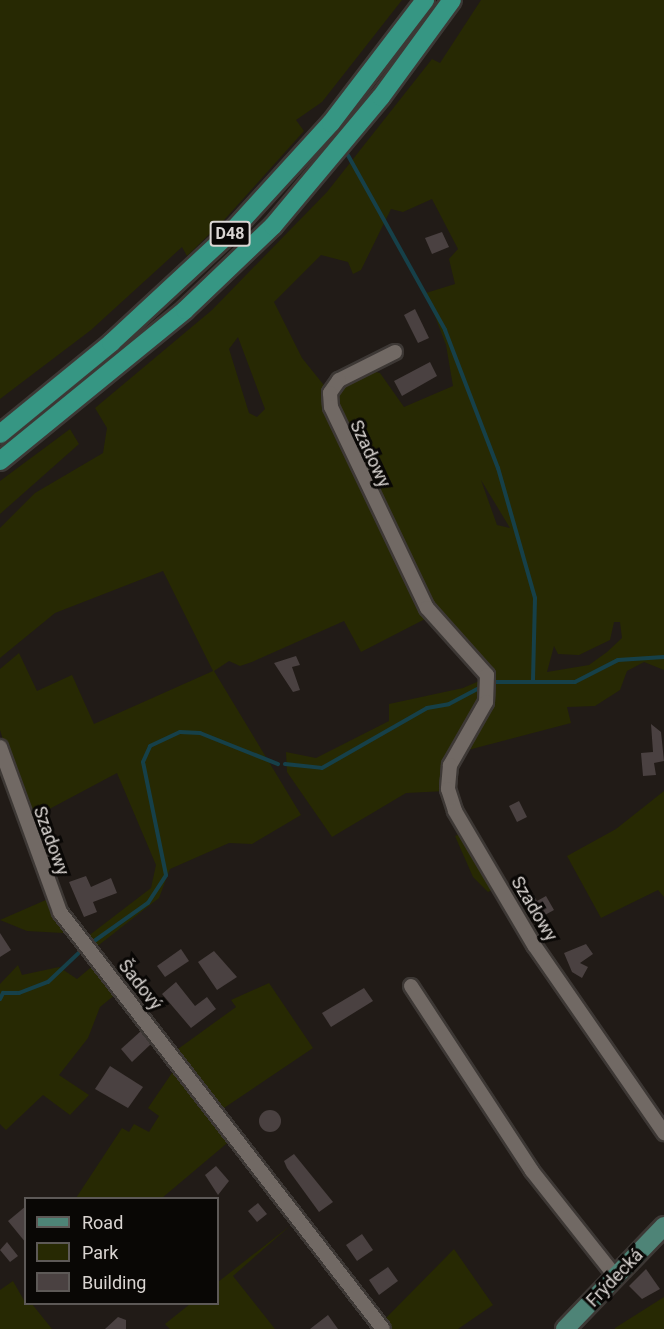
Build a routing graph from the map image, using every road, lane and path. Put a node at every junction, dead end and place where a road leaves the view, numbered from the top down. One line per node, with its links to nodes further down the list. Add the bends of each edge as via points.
1 (425, 0): 4 (highway, D48, via 331,123 235,228 119,336)
2 (452, 0): 5 (highway, D48, via 273,226 185,310)
3 (395, 352): 9 (street, Szadowy, via 339,380 330,393 332,414 427,608 451,639 484,666 488,683 486,702 450,765 448,789 455,810 534,945)
4 (0, 435)
5 (0, 461)
6 (0, 747): 7 (street, Szadowy, via 54,900)
7 (83, 940): 12 (street, Šadový)
8 (411, 986): 11 (street, via 532,1171)
9 (664, 1133)
10 (664, 1226): 11 (main road, Frýdecká)
11 (615, 1277): 13 (main road, Frýdecká)
12 (383, 1329)
13 (565, 1329)

